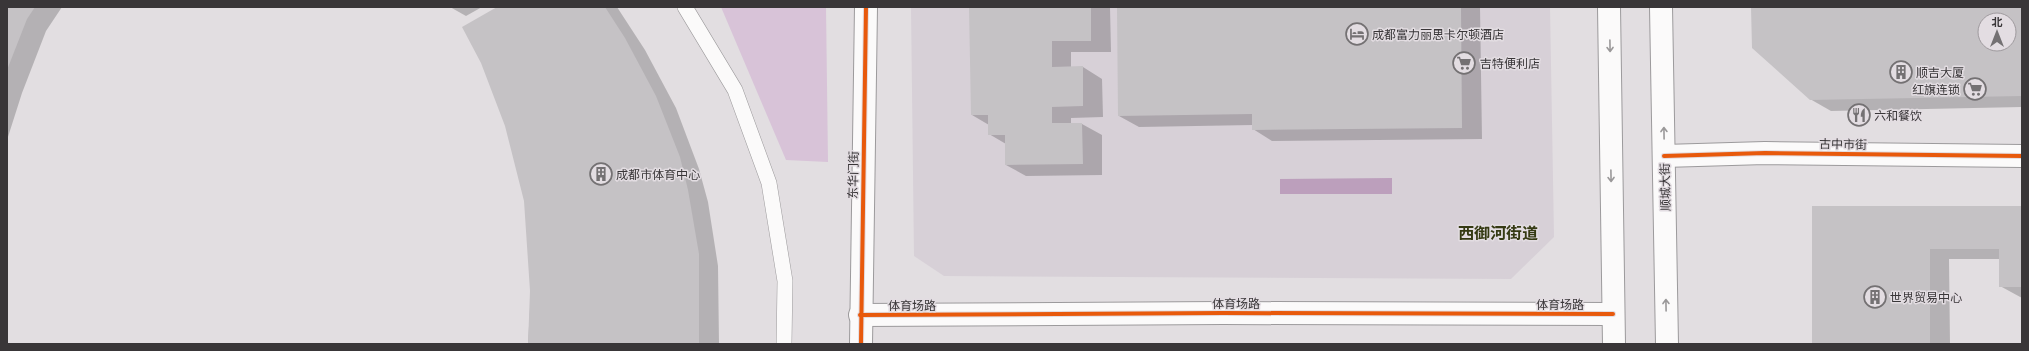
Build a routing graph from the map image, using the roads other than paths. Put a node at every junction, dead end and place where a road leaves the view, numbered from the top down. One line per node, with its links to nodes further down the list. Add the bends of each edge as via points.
1 (685, 7): 9 (lane, via 735,90 769,183 785,281)
2 (866, 7): 8 (street, 东华门街)
3 (1609, 7): 7 (street, one-way to 7)
4 (1661, 7): 5 (street, 顺城大街, one-way to 4)
5 (1664, 156): 6 (street, 古中市街, via 1765,153); 12 (street, 顺城大街, one-way to 5)
6 (2022, 156)
7 (1613, 314): 8 (street, 体育场路); 11 (street)
8 (860, 315): 10 (street, 东华门街)
9 (784, 344)
10 (861, 344)
11 (1614, 344)
12 (1667, 344)

